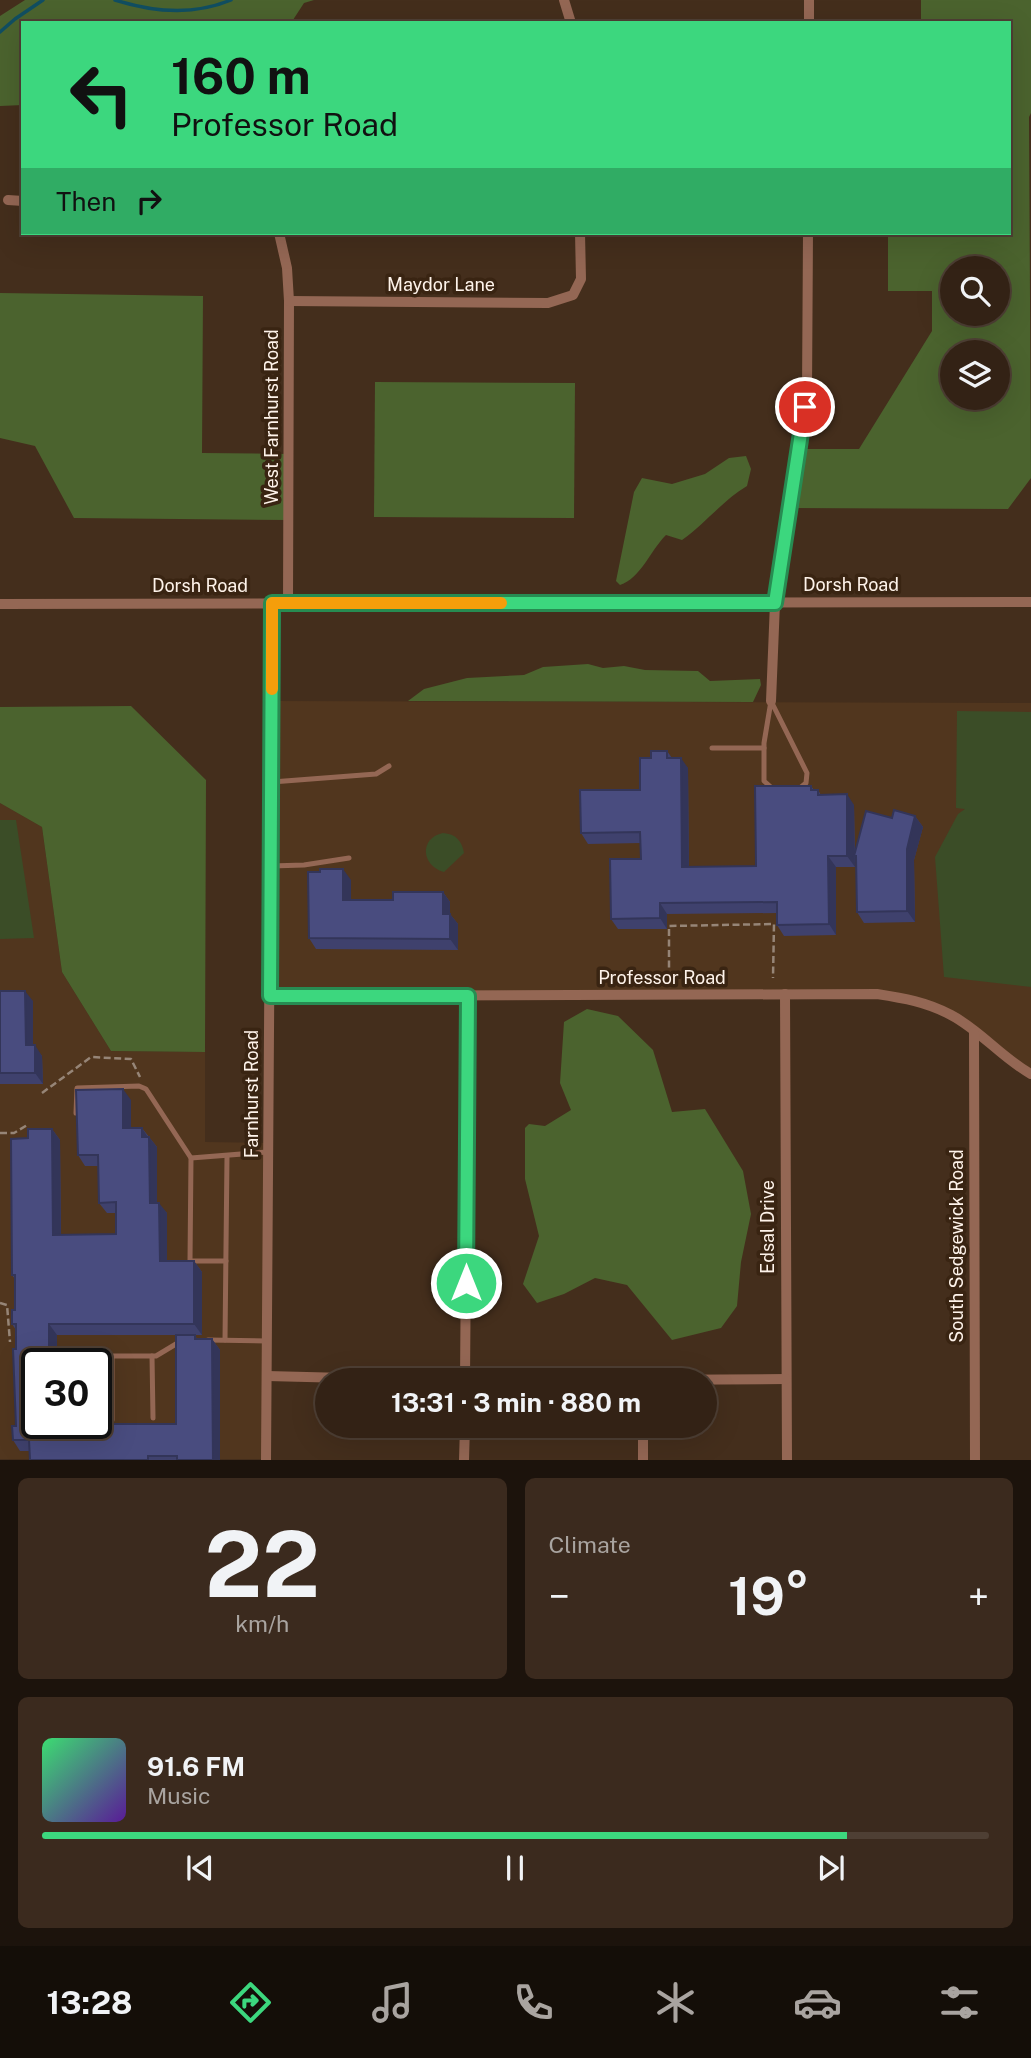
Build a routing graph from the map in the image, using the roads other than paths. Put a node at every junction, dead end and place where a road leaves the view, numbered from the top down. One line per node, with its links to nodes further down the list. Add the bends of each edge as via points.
1 (564, 0): 3 (street)
2 (809, 0): 4 (street)
3 (571, 21)
4 (809, 21)
5 (8, 200): 6 (street)
6 (21, 201)
7 (279, 235): 10 (street, West Farnhurst Road)
8 (580, 235): 10 (street, Maydor Lane, via 581,279 573,295 548,303)
9 (808, 235): 13 (street, via 807,392)
10 (289, 301): 12 (street, West Farnhurst Road)
11 (272, 603): 12 (street, Dorsh Road); 15 (street, Dorsh Road); 20 (street, Farnhurst Road)
12 (288, 603): 13 (street, Dorsh Road)
13 (775, 603): 14 (street, Dorsh Road); 16 (street)
14 (1031, 603)
15 (0, 604)
16 (771, 701): 18 (lane); 18 (lane, via 807,774 804,786 773,789 766,785)
17 (712, 748): 18 (lane)
18 (764, 748)
19 (389, 766): 20 (lane, via 376,774)
20 (272, 782): 22 (street, Farnhurst Road)
21 (349, 858): 22 (lane)
22 (271, 866): 24 (street, Farnhurst Road)
23 (785, 994): 25 (street, Professor Road); 26 (street, Professor Road, via 877,994 917,1000 953,1015); 42 (street, Edsal Drive)
24 (270, 996): 25 (street, Professor Road); 29 (street, Farnhurst Road)
25 (468, 996): 38 (street)
26 (974, 1032): 27 (street, Professor Road); 51 (street, South Sedgewick Road)
27 (1031, 1074)
28 (76, 1113): 31 (lane, via 77,1088 139,1086 146,1089)
29 (269, 1152): 30 (lane); 36 (street, Farnhurst Road)
30 (226, 1157): 31 (lane); 32 (lane)
31 (191, 1158): 32 (lane, via 190,1261)
32 (226, 1261): 35 (lane)
33 (184, 1340): 37 (lane)
34 (198, 1340): 35 (lane)
35 (226, 1340): 36 (lane)
36 (268, 1341): 39 (street, Farnhurst Road)
37 (152, 1356): 43 (lane); 44 (lane, via 112,1356)
38 (465, 1368)
39 (267, 1376): 40 (street); 47 (street, Farnhurst Road)
40 (315, 1377)
41 (717, 1379): 42 (street)
42 (786, 1379): 50 (street, Edsal Drive)
43 (153, 1418)
44 (113, 1420)
45 (465, 1438): 48 (street)
46 (643, 1438): 49 (street)
47 (266, 1460)
48 (464, 1460)
49 (643, 1460)
50 (787, 1460)
51 (975, 1460)

